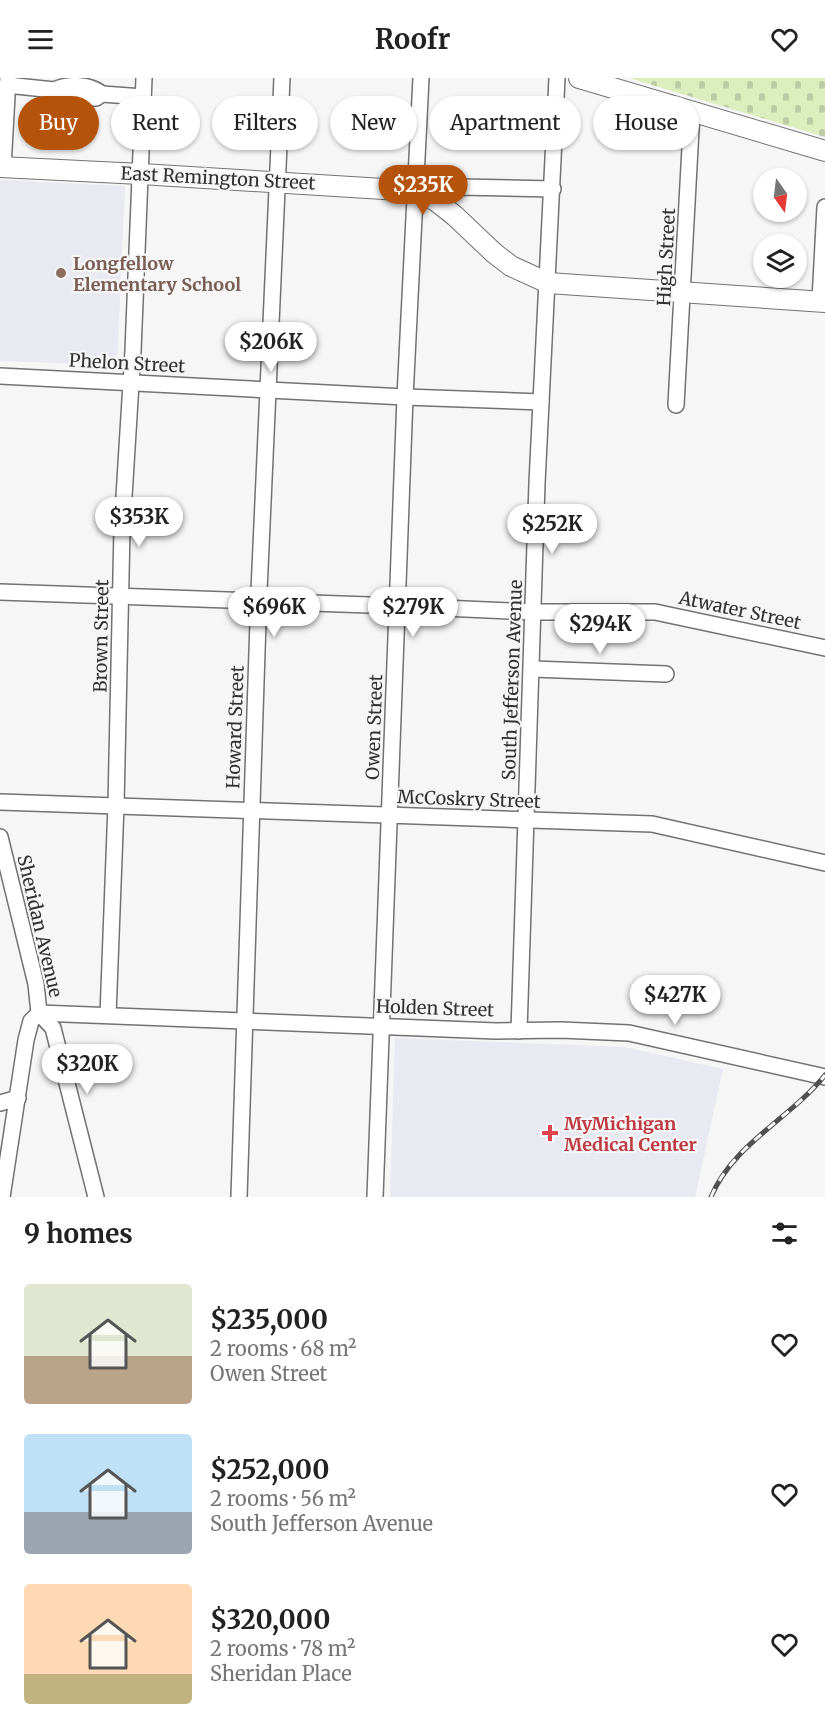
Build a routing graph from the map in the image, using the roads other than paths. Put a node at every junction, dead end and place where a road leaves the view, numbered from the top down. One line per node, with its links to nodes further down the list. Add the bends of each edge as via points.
1 (144, 78): 8 (street, Brown Street)
2 (282, 78): 16 (street, Howard Street)
3 (421, 78): 18 (street, Owen Street)
4 (557, 78): 17 (street, South Jefferson Avenue)
5 (579, 78): 9 (main road)
6 (7, 82): 7 (street, via 79,98 102,94); 14 (street)
7 (129, 96)
8 (143, 96)
9 (641, 96)
10 (699, 113): 13 (main road)
11 (142, 150): 15 (street, Brown Street)
12 (690, 150): 21 (street, High Street)
13 (825, 152)
14 (2, 167): 15 (main road, East Remington Street)
15 (141, 174): 16 (main road, East Remington Street); 24 (street, Brown Street)
16 (277, 182): 18 (main road, East Remington Street); 25 (street, Howard Street)
17 (553, 189): 18 (street, via 460,187); 20 (street, South Jefferson Avenue)
18 (425, 195): 20 (main road, via 512,266); 26 (street, Owen Street)
19 (825, 207): 22 (street)
20 (548, 283): 21 (main road); 27 (street, South Jefferson Avenue)
21 (684, 292): 22 (main road); 28 (street, High Street)
22 (822, 301)
23 (0, 376): 24 (street, Phelon Street)
24 (131, 382): 25 (street, Phelon Street); 30 (street, Brown Street)
25 (268, 389): 26 (street, Phelon Street); 31 (street, Howard Street)
26 (405, 397): 27 (street, Phelon Street); 32 (street, Owen Street)
27 (540, 402): 33 (street, South Jefferson Avenue)
28 (676, 405)
29 (0, 592): 30 (street, Atwater Street)
30 (122, 597): 31 (street, Atwater Street); 38 (street, Brown Street)
31 (259, 602): 32 (street, Atwater Street); 39 (street, Howard Street)
32 (398, 606): 33 (street, Atwater Street); 40 (street, Owen Street)
33 (534, 612): 34 (street, Atwater Street, via 655,612); 35 (street, South Jefferson Avenue)
34 (825, 648)
35 (532, 669): 36 (street); 41 (street, South Jefferson Avenue)
36 (666, 674)
37 (0, 802): 38 (street, McCoskry Street)
38 (116, 805): 39 (street, McCoskry Street); 45 (street, Brown Street)
39 (252, 811): 40 (street, McCoskry Street); 46 (street, Howard Street)
40 (390, 816): 41 (street, McCoskry Street); 47 (street, Owen Street)
41 (527, 820): 43 (street, McCoskry Street, via 652,824); 48 (street, South Jefferson Avenue)
42 (0, 837): 44 (street, Sheridan Avenue, via 36,984)
43 (825, 863)
44 (39, 1013): 45 (street, Holden Street); 50 (street, Sheridan Avenue, via 31,1021 26,1040); 53 (street, via 53,1028)
45 (108, 1016): 46 (street, Holden Street)
46 (245, 1020): 47 (street, Holden Street); 54 (street, Howard Street)
47 (382, 1026): 48 (street, Holden Street); 55 (street, Owen Street)
48 (519, 1031): 49 (street, Holden Street, via 629,1033)
49 (825, 1077)
50 (18, 1098): 51 (street); 52 (street, Sheridan Avenue)
51 (0, 1102)
52 (2, 1197)
53 (96, 1197)
54 (239, 1197)
55 (375, 1197)

